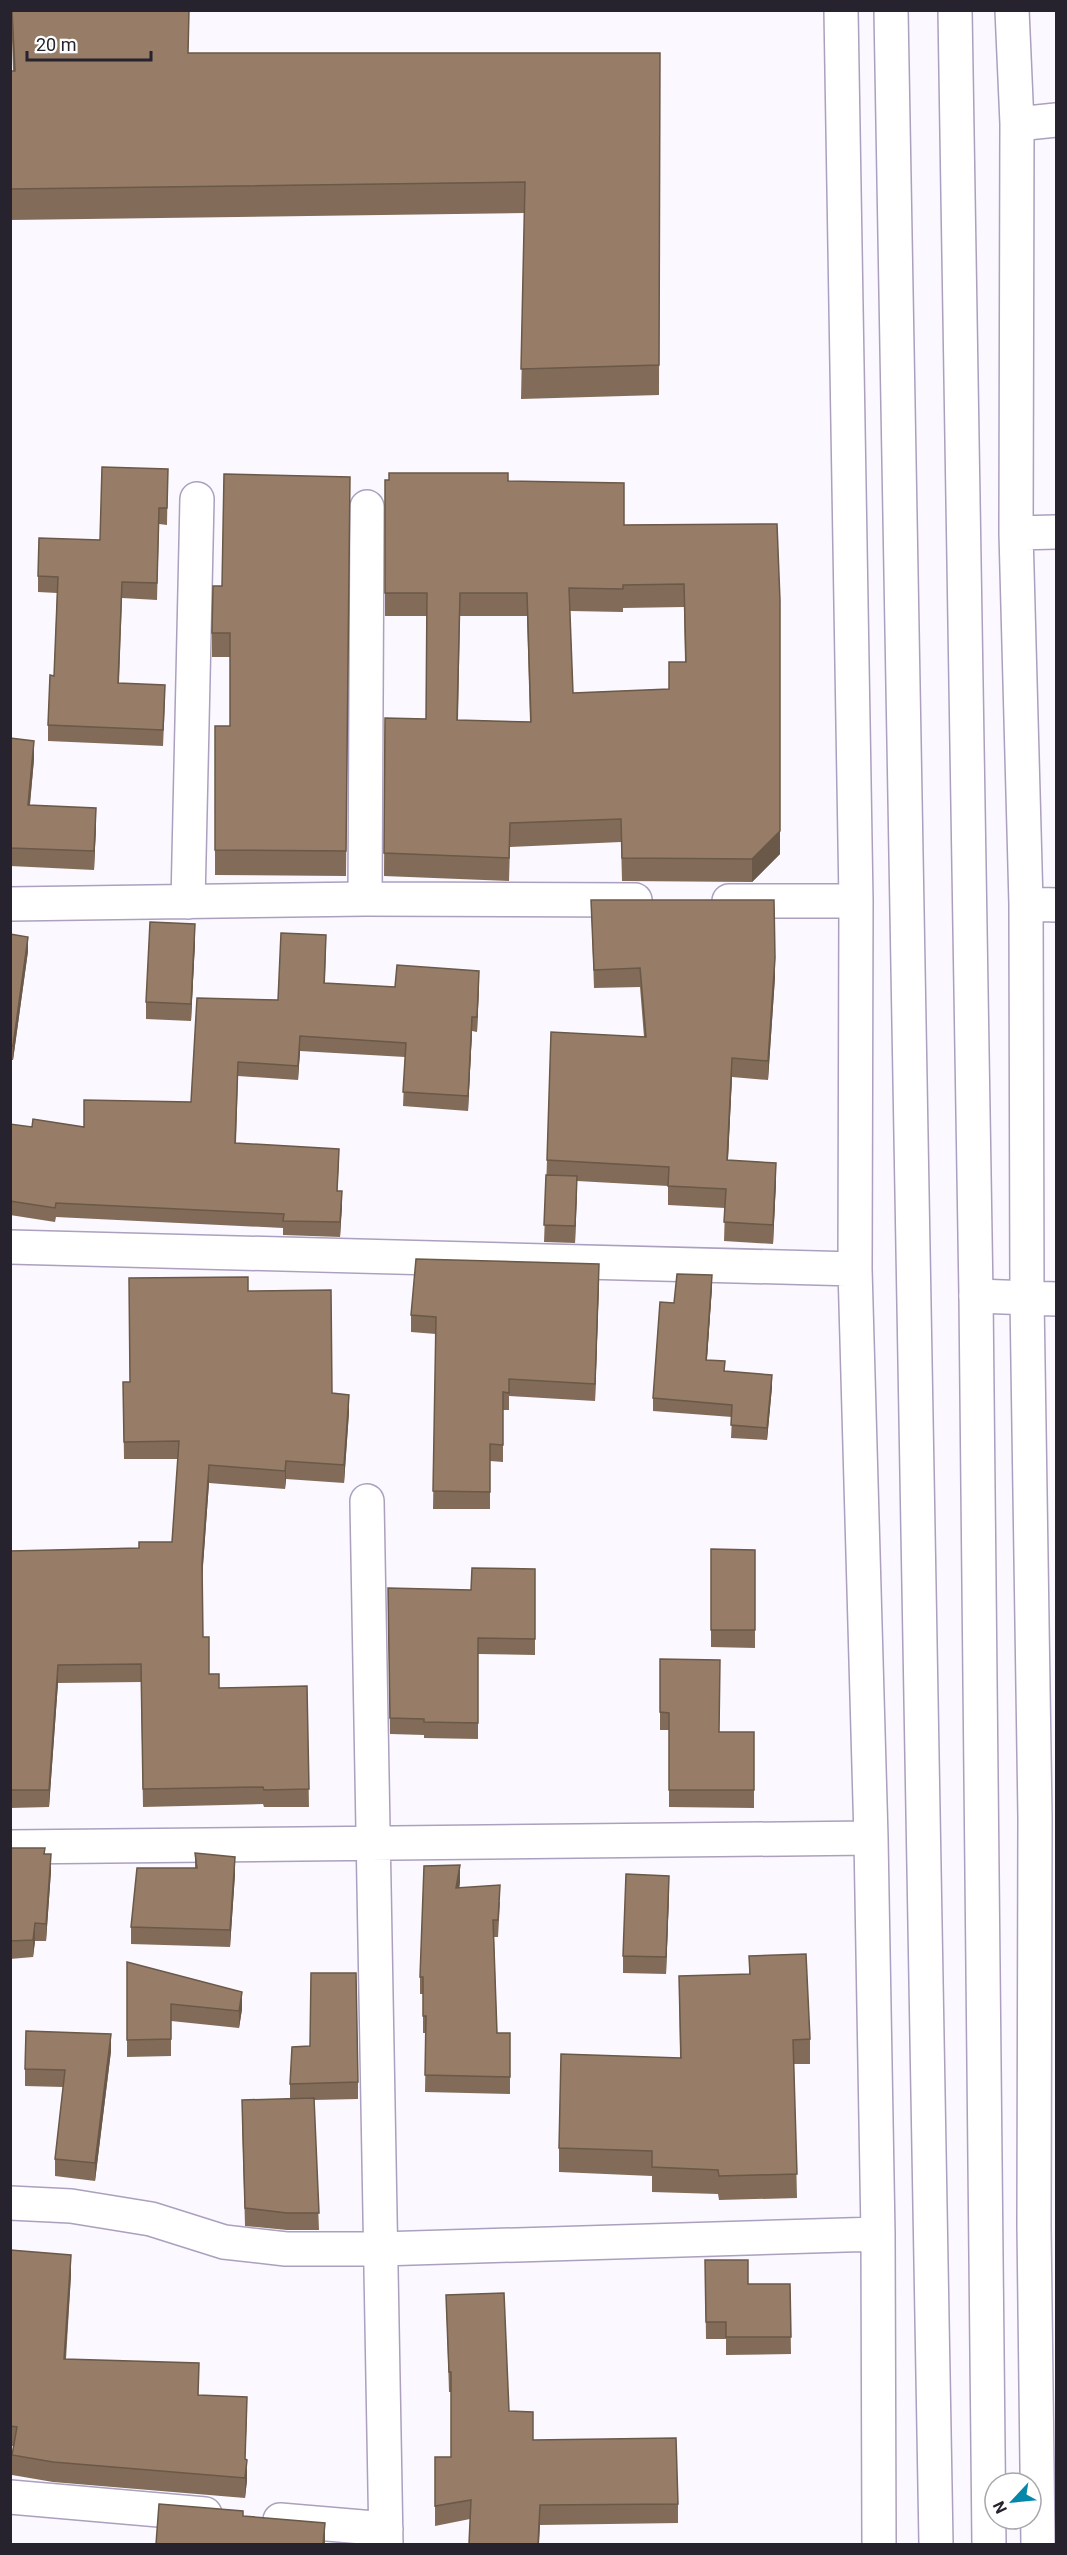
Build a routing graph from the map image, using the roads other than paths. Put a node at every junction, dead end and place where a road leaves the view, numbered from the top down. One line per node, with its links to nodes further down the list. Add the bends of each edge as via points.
1 (841, 10): 14 (main road)
2 (891, 10): 34 (main road)
3 (955, 10): 20 (main road)
4 (1012, 10): 6 (main road)
5 (1056, 120): 6 (main road)
6 (1017, 124): 10 (main road)
7 (197, 499): 15 (main road)
8 (367, 507): 11 (main road)
9 (1056, 532): 10 (main road)
10 (1016, 533): 17 (main road)
11 (365, 899): 12 (main road); 15 (main road)
12 (664, 900)
13 (700, 900): 14 (main road)
14 (856, 901): 19 (main road)
15 (188, 902): 16 (main road)
16 (10, 904)
17 (1041, 904): 21 (main road)
18 (10, 1247): 19 (main road)
19 (855, 1269): 24 (main road)
20 (976, 1296): 21 (main road); 35 (main road)
21 (1042, 1298): 23 (main road)
22 (367, 1501): 25 (main road)
23 (1046, 1817): 28 (main road)
24 (871, 1838): 25 (main road); 29 (main road)
25 (373, 1841): 26 (main road); 30 (main road)
26 (10, 1847)
27 (10, 2203): 30 (main road, via 71,2206 151,2219 224,2242 286,2249)
28 (1045, 2227): 36 (main road)
29 (878, 2234): 30 (main road); 33 (main road)
30 (380, 2249): 32 (main road)
31 (10, 2497): 32 (main road, via 239,2517)
32 (386, 2537)
33 (879, 2544)
34 (936, 2544)
35 (989, 2544)
36 (1038, 2544)

